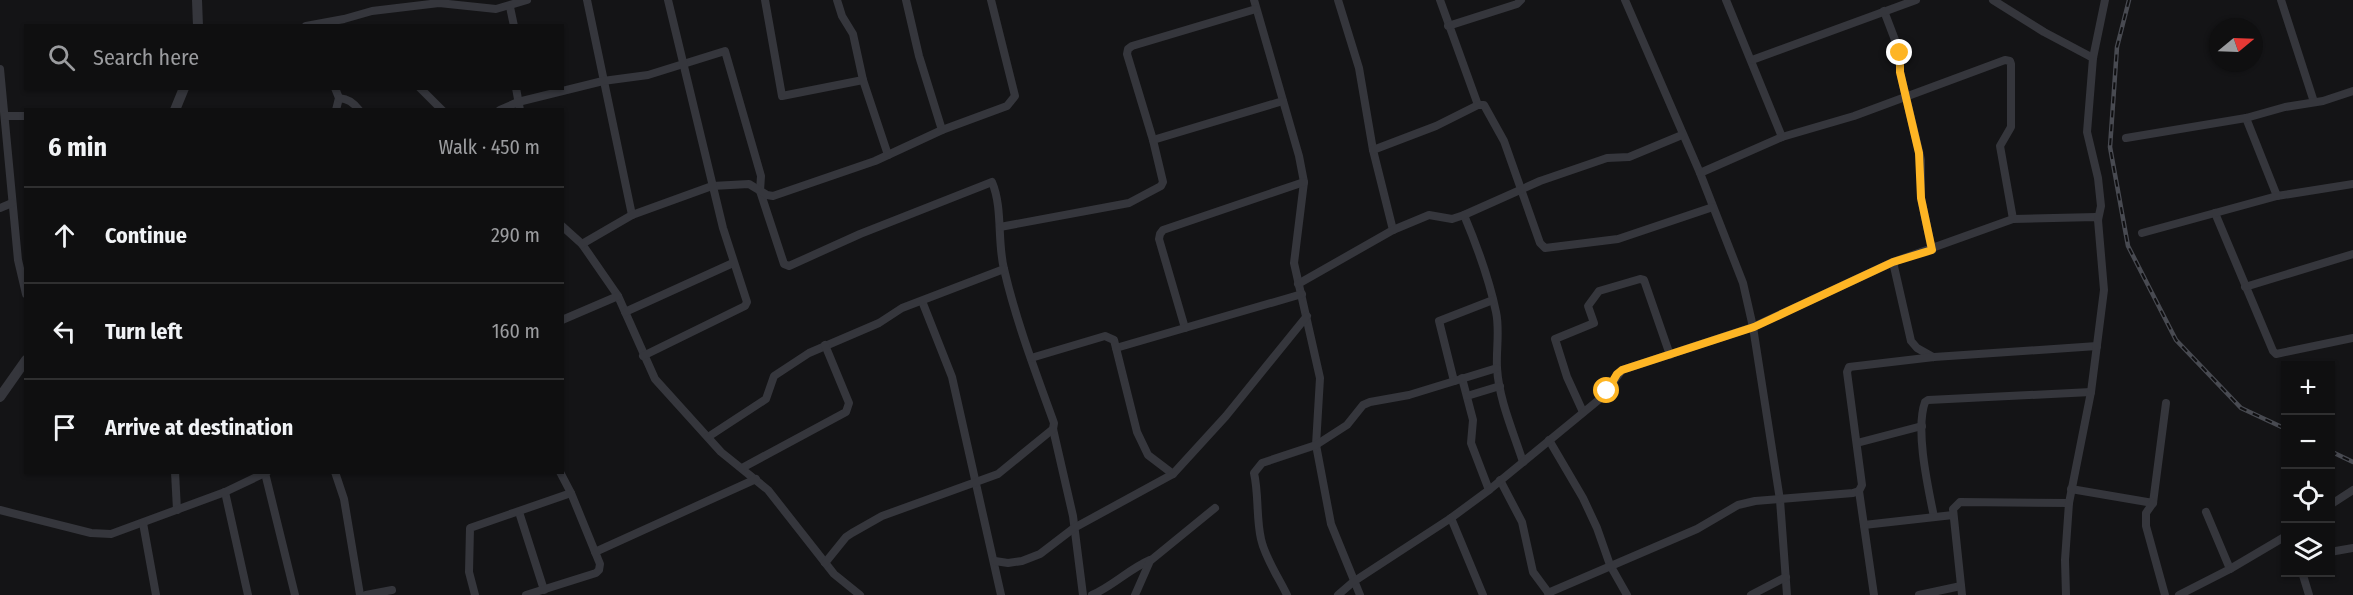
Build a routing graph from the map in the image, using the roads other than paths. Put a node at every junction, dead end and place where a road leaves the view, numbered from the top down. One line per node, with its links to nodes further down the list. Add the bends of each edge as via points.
1 (196, 0): 22 (street)
2 (527, 0): 20 (street)
3 (587, 0): 31 (street)
4 (668, 0): 28 (street)
5 (765, 0): 30 (street, via 782,96)
6 (837, 0): 30 (street, via 853,34)
7 (906, 0): 50 (street)
8 (991, 0): 50 (street, via 1015,96 1007,106)
9 (1338, 0): 56 (street, via 1359,68)
10 (1440, 0): 25 (street)
11 (1521, 0): 25 (street)
12 (1625, 0): 51 (street)
13 (1726, 0): 27 (street)
14 (1916, 0): 21 (street)
15 (1993, 0): 26 (street)
16 (2105, 0): 26 (street)
17 (2281, 0): 40 (street)
18 (438, 2): 20 (street, via 483,9); 23 (street)
19 (1255, 4): 39 (street); 54 (street, via 1128,49)
20 (510, 7): 24 (street)
21 (1884, 11): 27 (street); 37 (street, via 1900,53)
22 (198, 24)
23 (317, 24)
24 (514, 24)
25 (1448, 26): 41 (street)
26 (2093, 58): 74 (street, via 2087,132 2098,178)
27 (1752, 60): 52 (street)
28 (684, 63): 31 (street, via 648,75); 59 (street, via 727,53); 63 (street)
29 (0, 69): 47 (street)
30 (863, 80): 57 (street)
31 (603, 81): 42 (street); 71 (street)
32 (183, 90): 43 (street)
33 (336, 90): 38 (street)
34 (422, 90): 46 (street)
35 (516, 90): 42 (street)
36 (2353, 91): 40 (street)
37 (1906, 97): 52 (street); 73 (street, via 2010,61 2013,116 2000,146); 80 (street, via 1921,160 1921,198)
38 (339, 98): 44 (street); 45 (street, via 347,99)
39 (1283, 101): 54 (street); 60 (street)
40 (2314, 102): 49 (street)
41 (1478, 105): 56 (street); 64 (street, via 1486,107 1502,137)
42 (519, 106)
43 (176, 108)
44 (336, 108)
45 (357, 108)
46 (440, 108)
47 (5, 116): 48 (street); 55 (street)
48 (24, 116)
49 (2246, 118): 53 (street); 66 (street)
50 (942, 130): 57 (street)
51 (1682, 135): 58 (street); 64 (street, via 1629,157 1607,159)
52 (1782, 137): 58 (street)
53 (2126, 138)
54 (1153, 140): 75 (street, via 1161,186 1129,203)
55 (4, 147): 67 (street)
56 (1373, 150): 77 (street)
57 (888, 155): 65 (street, via 773,196)
58 (1700, 173): 68 (street)
59 (761, 176): 61 (street); 65 (street)
60 (1304, 182): 85 (street, via 1294,262); 96 (street, via 1163,230 1159,239)
61 (749, 184): 63 (street); 65 (street)
62 (2353, 184): 66 (street)
63 (712, 186): 71 (street); 83 (street)
64 (1522, 189): 68 (street, via 1545,248 1618,238); 72 (street)
65 (760, 191): 75 (street, via 784,264 789,266 990,182 994,184)
66 (2277, 196): 70 (street)
67 (12, 203): 69 (street); 86 (street)
68 (1713, 207): 95 (street, via 1743,283)
69 (0, 208)
70 (2215, 213): 78 (street); 87 (street)
71 (632, 215): 79 (street)
72 (1464, 215): 77 (street, via 1452,219 1429,215); 90 (street, via 1480,252)
73 (2013, 219): 74 (street); 80 (street)
74 (2098, 220): 99 (street, via 2104,290)
75 (1000, 227): 84 (street)
76 (564, 228): 79 (street)
77 (1393, 230): 85 (street)
78 (2142, 233)
79 (582, 244): 89 (street)
80 (1932, 250): 82 (street)
81 (2353, 254): 87 (street)
82 (1893, 262): 95 (street); 103 (street, via 1911,341)
83 (733, 263): 92 (street); 102 (street, via 747,298 745,306)
84 (1004, 269): 91 (street); 104 (street)
85 (1298, 284): 88 (street)
86 (24, 286)
87 (2245, 287): 97 (street, via 2276,354)
88 (1302, 294): 93 (street); 96 (street)
89 (618, 296): 92 (street); 94 (street)
90 (1493, 300): 106 (street, via 1498,322); 107 (street, via 1438,321)
91 (922, 301): 98 (street); 130 (street, via 950,369)
92 (625, 312): 102 (street)
93 (1307, 316): 119 (street, via 1320,378); 127 (street)
94 (564, 319)
95 (1754, 327): 101 (street); 137 (street)
96 (1185, 328): 100 (street)
97 (2353, 338)
98 (825, 345): 116 (street, via 778,371 766,399); 121 (street, via 849,403 846,412)
99 (2097, 346): 103 (street); 109 (street)
100 (1116, 348): 104 (street, via 1114,340 1105,336); 127 (street, via 1137,432 1148,455)
101 (1670, 355): 113 (street, via 1622,370 1607,391); 113 (street, via 1644,280 1599,291 1588,306 1594,323 1555,339)
102 (643, 356): 116 (street, via 655,379)
103 (1934, 357): 118 (street, via 1849,367)
104 (1031, 358): 115 (street)
105 (24, 363): 111 (street)
106 (1497, 368): 107 (street); 108 (street)
107 (1458, 380): 110 (street); 119 (street, via 1363,405 1347,424)
108 (1500, 386): 110 (street); 120 (street)
109 (2091, 392): 114 (street, via 1928,400 1923,404); 131 (street)
110 (1467, 396): 132 (street, via 1473,423 1471,442)
111 (0, 397)
112 (2166, 403): 140 (street)
113 (1582, 412): 117 (street)
114 (1922, 426): 118 (street); 147 (street)
115 (1053, 429): 130 (street, via 999,474); 151 (street)
116 (708, 437): 121 (street, via 721,453)
117 (1549, 440): 120 (street); 159 (street, via 1584,498)
118 (1857, 443): 134 (street, via 1862,485)
119 (1316, 445): 163 (street, via 1331,524); 180 (street, via 1262,463 1254,473 1261,541)
120 (1523, 462): 129 (street)
121 (742, 468): 128 (street)
122 (175, 474): 143 (street)
123 (264, 474): 135 (street)
124 (266, 474): 170 (street)
125 (336, 474): 171 (street, via 344,499)
126 (561, 474): 136 (street)
127 (1173, 474): 151 (street)
128 (756, 480): 155 (street); 158 (street, via 778,501)
129 (1500, 480): 132 (street); 167 (street, via 1522,522 1533,573)
130 (975, 482): 157 (street); 158 (street, via 882,516 846,537)
131 (2071, 489): 139 (street); 140 (street)
132 (1489, 490): 148 (street)
133 (2353, 490): 138 (street)
134 (1859, 491): 137 (street); 150 (street)
135 (225, 492): 143 (street); 169 (street)
136 (571, 493): 144 (street); 155 (street)
137 (1780, 500): 159 (street, via 1738,505 1697,530); 161 (street)
138 (2335, 502)
139 (2069, 503): 146 (street, via 1960,502); 189 (street)
140 (2153, 503): 190 (street, via 2146,513 2146,526)
141 (1215, 508): 156 (street)
142 (0, 510): 149 (street, via 91,533 111,534)
143 (177, 510): 149 (street)
144 (519, 512): 165 (street); 173 (street, via 468,531 469,572)
145 (2206, 512): 160 (street)
146 (1953, 515): 147 (street); 166 (street)
147 (1934, 517): 150 (street)
148 (1451, 518): 163 (street); 183 (street)
149 (143, 523): 168 (street)
150 (1864, 525): 187 (street)
151 (1074, 528): 157 (street, via 1040,554 1015,562); 177 (street)
152 (2281, 539): 160 (street)
153 (2353, 548): 154 (street)
154 (2335, 551)
155 (595, 552): 165 (street, via 600,564 596,573)
156 (1152, 559): 178 (street); 179 (street)
157 (994, 561): 176 (street)
158 (825, 563): 175 (street)
159 (1610, 565): 167 (street); 184 (street)
160 (2229, 569): 191 (street)
161 (1786, 576): 185 (street); 186 (street)
162 (2303, 577): 192 (street)
163 (1353, 582): 181 (street); 182 (street)
164 (392, 590): 172 (street)
165 (544, 590): 174 (street)
166 (1961, 590): 188 (street)
167 (1549, 594)
168 (156, 595)
169 (248, 595)
170 (295, 595)
171 (360, 595)
172 (366, 595)
173 (475, 595)
174 (526, 595)
175 (860, 595)
176 (1001, 595)
177 (1083, 595)
178 (1092, 595)
179 (1134, 595)
180 (1287, 595)
181 (1338, 595)
182 (1360, 595)
183 (1483, 595)
184 (1627, 595)
185 (1752, 595)
186 (1787, 595)
187 (1874, 595)
188 (1919, 595)
189 (2066, 595)
190 (2165, 595)
191 (2179, 595)
192 (2309, 595)

